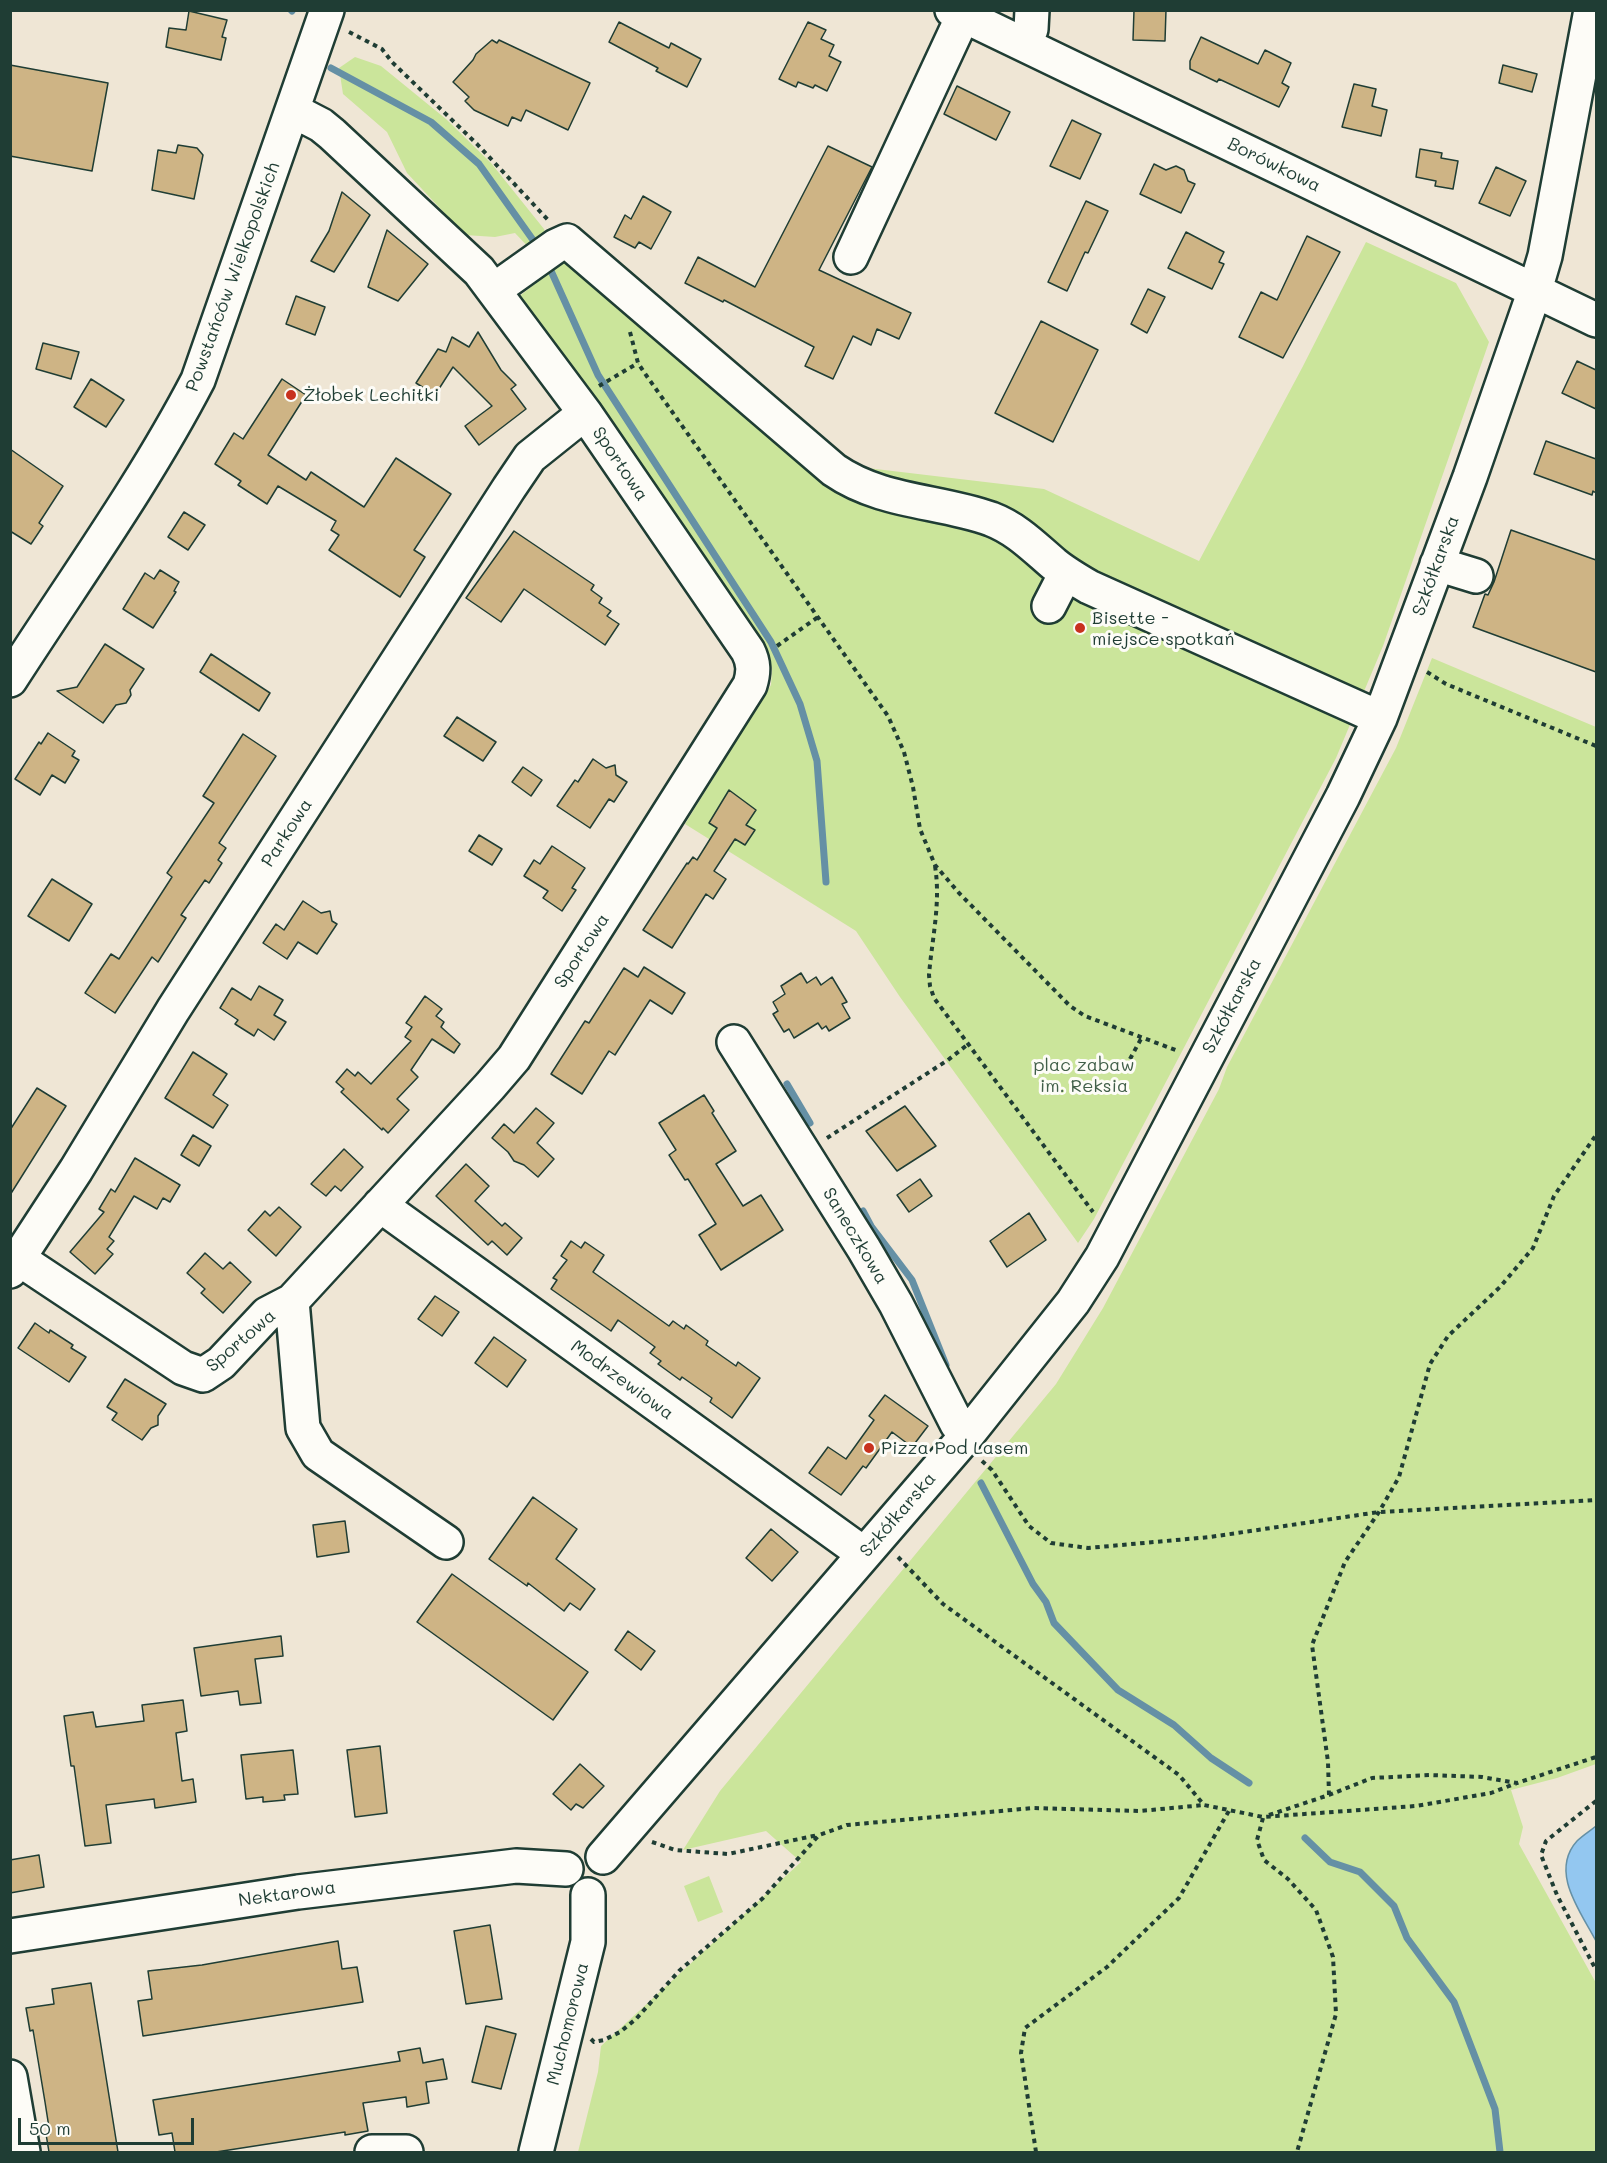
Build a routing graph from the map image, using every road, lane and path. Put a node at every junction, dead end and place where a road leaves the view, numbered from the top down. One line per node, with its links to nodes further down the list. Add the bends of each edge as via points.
1 (1032, 10): 5 (street)
2 (1591, 10): 10 (street, Szkółkarska, via 1545,256)
3 (958, 13): 5 (street, Borówkowa); 8 (street)
4 (334, 19): 6 (street, Powstańców Wielkopolskich); 7 (path, via 382,49 477,144)
5 (1025, 45): 10 (street, Borówkowa)
6 (294, 111): 9 (street, Sportowa, via 332,134 460,251); 22 (street, Powstańców Wielkopolskich, via 198,380 135,487)
7 (558, 250): 9 (street); 16 (street, via 850,482 992,520 1025,537)
8 (851, 257)
9 (494, 290): 14 (street, Sportowa)
10 (1535, 290): 11 (street, Borówkowa); 15 (street, Szkółkarska)
11 (1596, 320)
12 (629, 330): 13 (path)
13 (638, 363): 14 (path); 19 (path)
14 (587, 402): 33 (street, Sportowa, via 748,651 753,676 514,1058); 35 (street, Parkowa, via 530,457 509,488 173,1010)
15 (1437, 564): 17 (street); 23 (street, Szkółkarska)
16 (1066, 573): 18 (street); 23 (street, via 1089,587)
17 (1476, 576)
18 (1049, 606)
19 (818, 617): 20 (path); 25 (path, via 897,734 913,787 920,829)
20 (786, 639)
21 (1420, 668): 24 (path, via 1446,684)
22 (10, 680)
23 (1380, 718): 37 (street, Szkółkarska, via 1343,796 1087,1282)
24 (1596, 746)
25 (935, 865): 26 (path, via 1070,1006 1085,1016); 28 (path, via 938,907 930,986 939,1006)
26 (1142, 1037): 29 (path); 30 (path)
27 (734, 1042): 32 (street, Saneczkowa)
28 (967, 1045): 32 (path); 34 (path)
29 (1184, 1053)
30 (1130, 1059)
31 (1596, 1135): 39 (path, via 1554,1196 1533,1248 1500,1287 1448,1336 1430,1364 1399,1477)
32 (804, 1153): 37 (street, Saneczkowa, via 896,1304 957,1424)
33 (380, 1205): 36 (street, Sportowa); 41 (street, Modrzewiowa)
34 (1098, 1218)
35 (15, 1265): 36 (street, Sportowa, via 183,1368 203,1375 221,1363 267,1314)
36 (292, 1301): 40 (street, via 303,1428 318,1454)
37 (972, 1445): 39 (path, via 1029,1526 1060,1544 1088,1548 1210,1537); 41 (street, Szkółkarska)
38 (1596, 1500): 39 (path)
39 (1378, 1512): 44 (path, via 1345,1562 1312,1645)
40 (446, 1542)
41 (879, 1553): 46 (path, via 1179,1775); 51 (street, Szkółkarska)
42 (1596, 1757): 43 (path)
43 (1517, 1783): 44 (path, via 1482,1777 1372,1778); 48 (path, via 1491,1793 1416,1806)
44 (1329, 1795): 48 (path)
45 (1596, 1801): 55 (path, via 1545,1841 1541,1855)
46 (1204, 1805): 47 (path); 49 (path, via 1140,1811 1033,1809 847,1825)
47 (1230, 1809): 48 (path); 62 (path, via 1179,1898 1107,1967 1025,2028 1021,2053)
48 (1263, 1817): 63 (path, via 1257,1840 1264,1860 1316,1910 1333,1957 1336,2014)
49 (819, 1835): 50 (path, via 728,1854 675,1850); 56 (path, via 763,1899 679,1971 636,2019 604,2040 594,2042)
50 (646, 1839)
51 (603, 1857): 52 (street, via 592,1852 579,1853); 53 (street, via 609,1878 602,1889)
52 (566, 1869): 53 (street, via 571,1887); 54 (street, Nektarowa, via 516,1866 321,1889)
53 (588, 1895): 61 (street, Muchomorowa, via 588,1942)
54 (10, 1936)
55 (1596, 1970)
56 (587, 2036)
57 (10, 2078): 58 (street)
58 (23, 2152)
59 (372, 2152): 60 (street)
60 (405, 2152)
61 (536, 2152)
62 (1036, 2152)
63 (1297, 2152)

